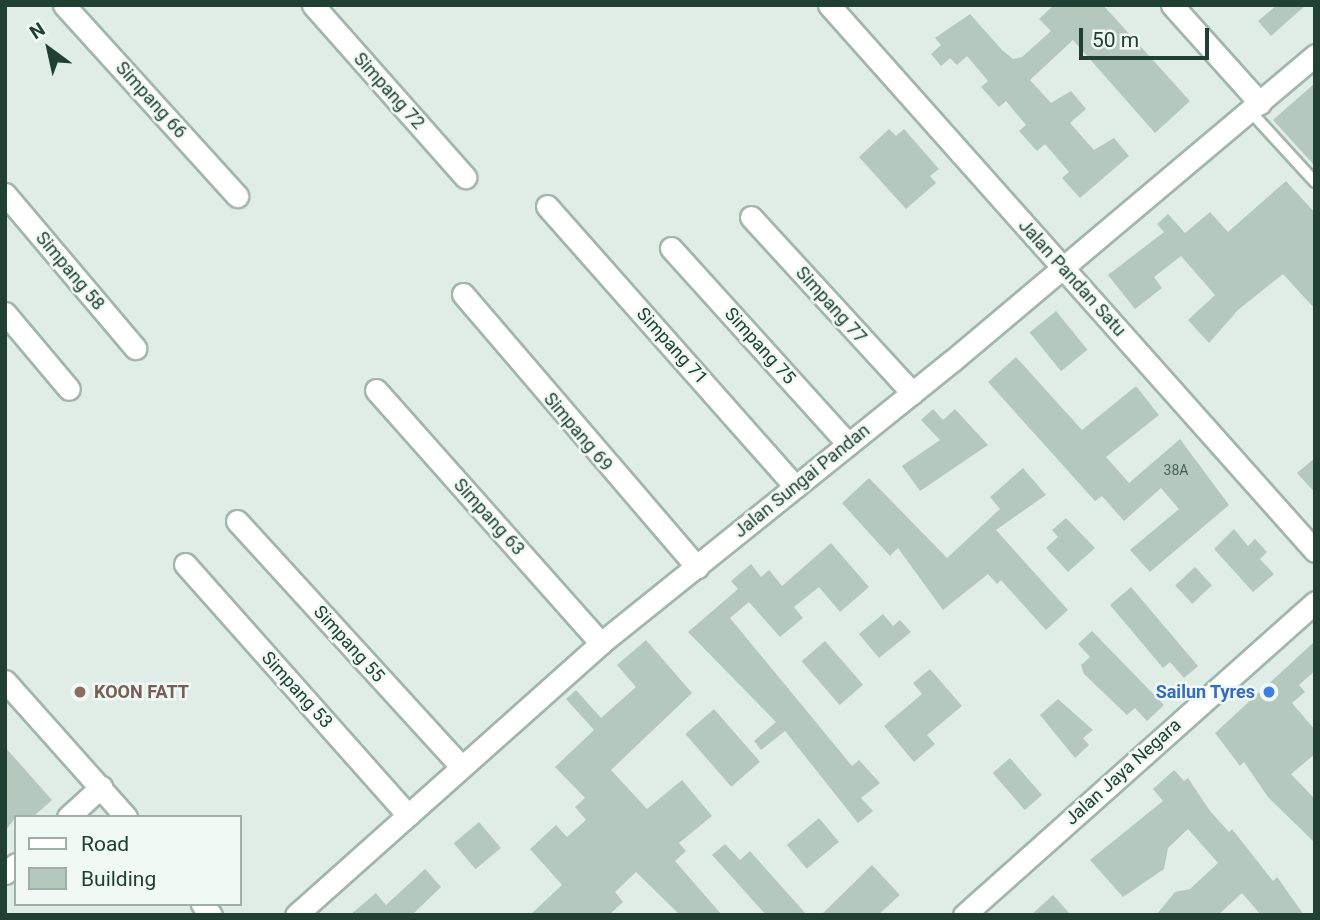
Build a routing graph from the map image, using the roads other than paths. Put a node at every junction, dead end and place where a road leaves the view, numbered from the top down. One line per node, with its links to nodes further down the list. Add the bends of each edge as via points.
1 (64, 5): 10 (street, Simpang 66)
2 (313, 5): 7 (street, Simpang 72)
3 (829, 5): 14 (street, Jalan Pandan Satu)
4 (1172, 5): 6 (street)
5 (1315, 55): 6 (street, Jalan Sungai Pandan)
6 (1255, 107): 8 (lane); 14 (street, Jalan Sungai Pandan)
7 (465, 177)
8 (1315, 182)
9 (5, 194): 17 (street, Simpang 58)
10 (237, 196)
11 (547, 206): 22 (street, Simpang 71)
12 (751, 217): 20 (street, Simpang 77)
13 (671, 248): 21 (street, Simpang 75)
14 (1065, 268): 20 (street, Jalan Sungai Pandan); 24 (street, Jalan Pandan Satu)
15 (463, 294): 26 (street, Simpang 69)
16 (5, 313): 18 (street)
17 (135, 348)
18 (69, 389)
19 (376, 390): 28 (street, Simpang 63)
20 (912, 393): 21 (street, Jalan Sungai Pandan)
21 (848, 444): 22 (street, Jalan Sungai Pandan)
22 (796, 487): 26 (street, Jalan Sungai Pandan)
23 (237, 521): 30 (street, Simpang 55)
24 (1315, 551)
25 (185, 564): 34 (street, Simpang 53)
26 (697, 567): 28 (street, Jalan Sungai Pandan)
27 (1315, 602): 36 (street, Jalan Jaya Negara)
28 (601, 643): 30 (street, Jalan Sungai Pandan)
29 (5, 681): 31 (street)
30 (462, 767): 34 (street, Jalan Sungai Pandan)
31 (101, 788): 32 (street); 33 (street)
32 (70, 815)
33 (124, 815)
34 (408, 815): 35 (street, Jalan Sungai Pandan)
35 (296, 915)
36 (964, 915)

